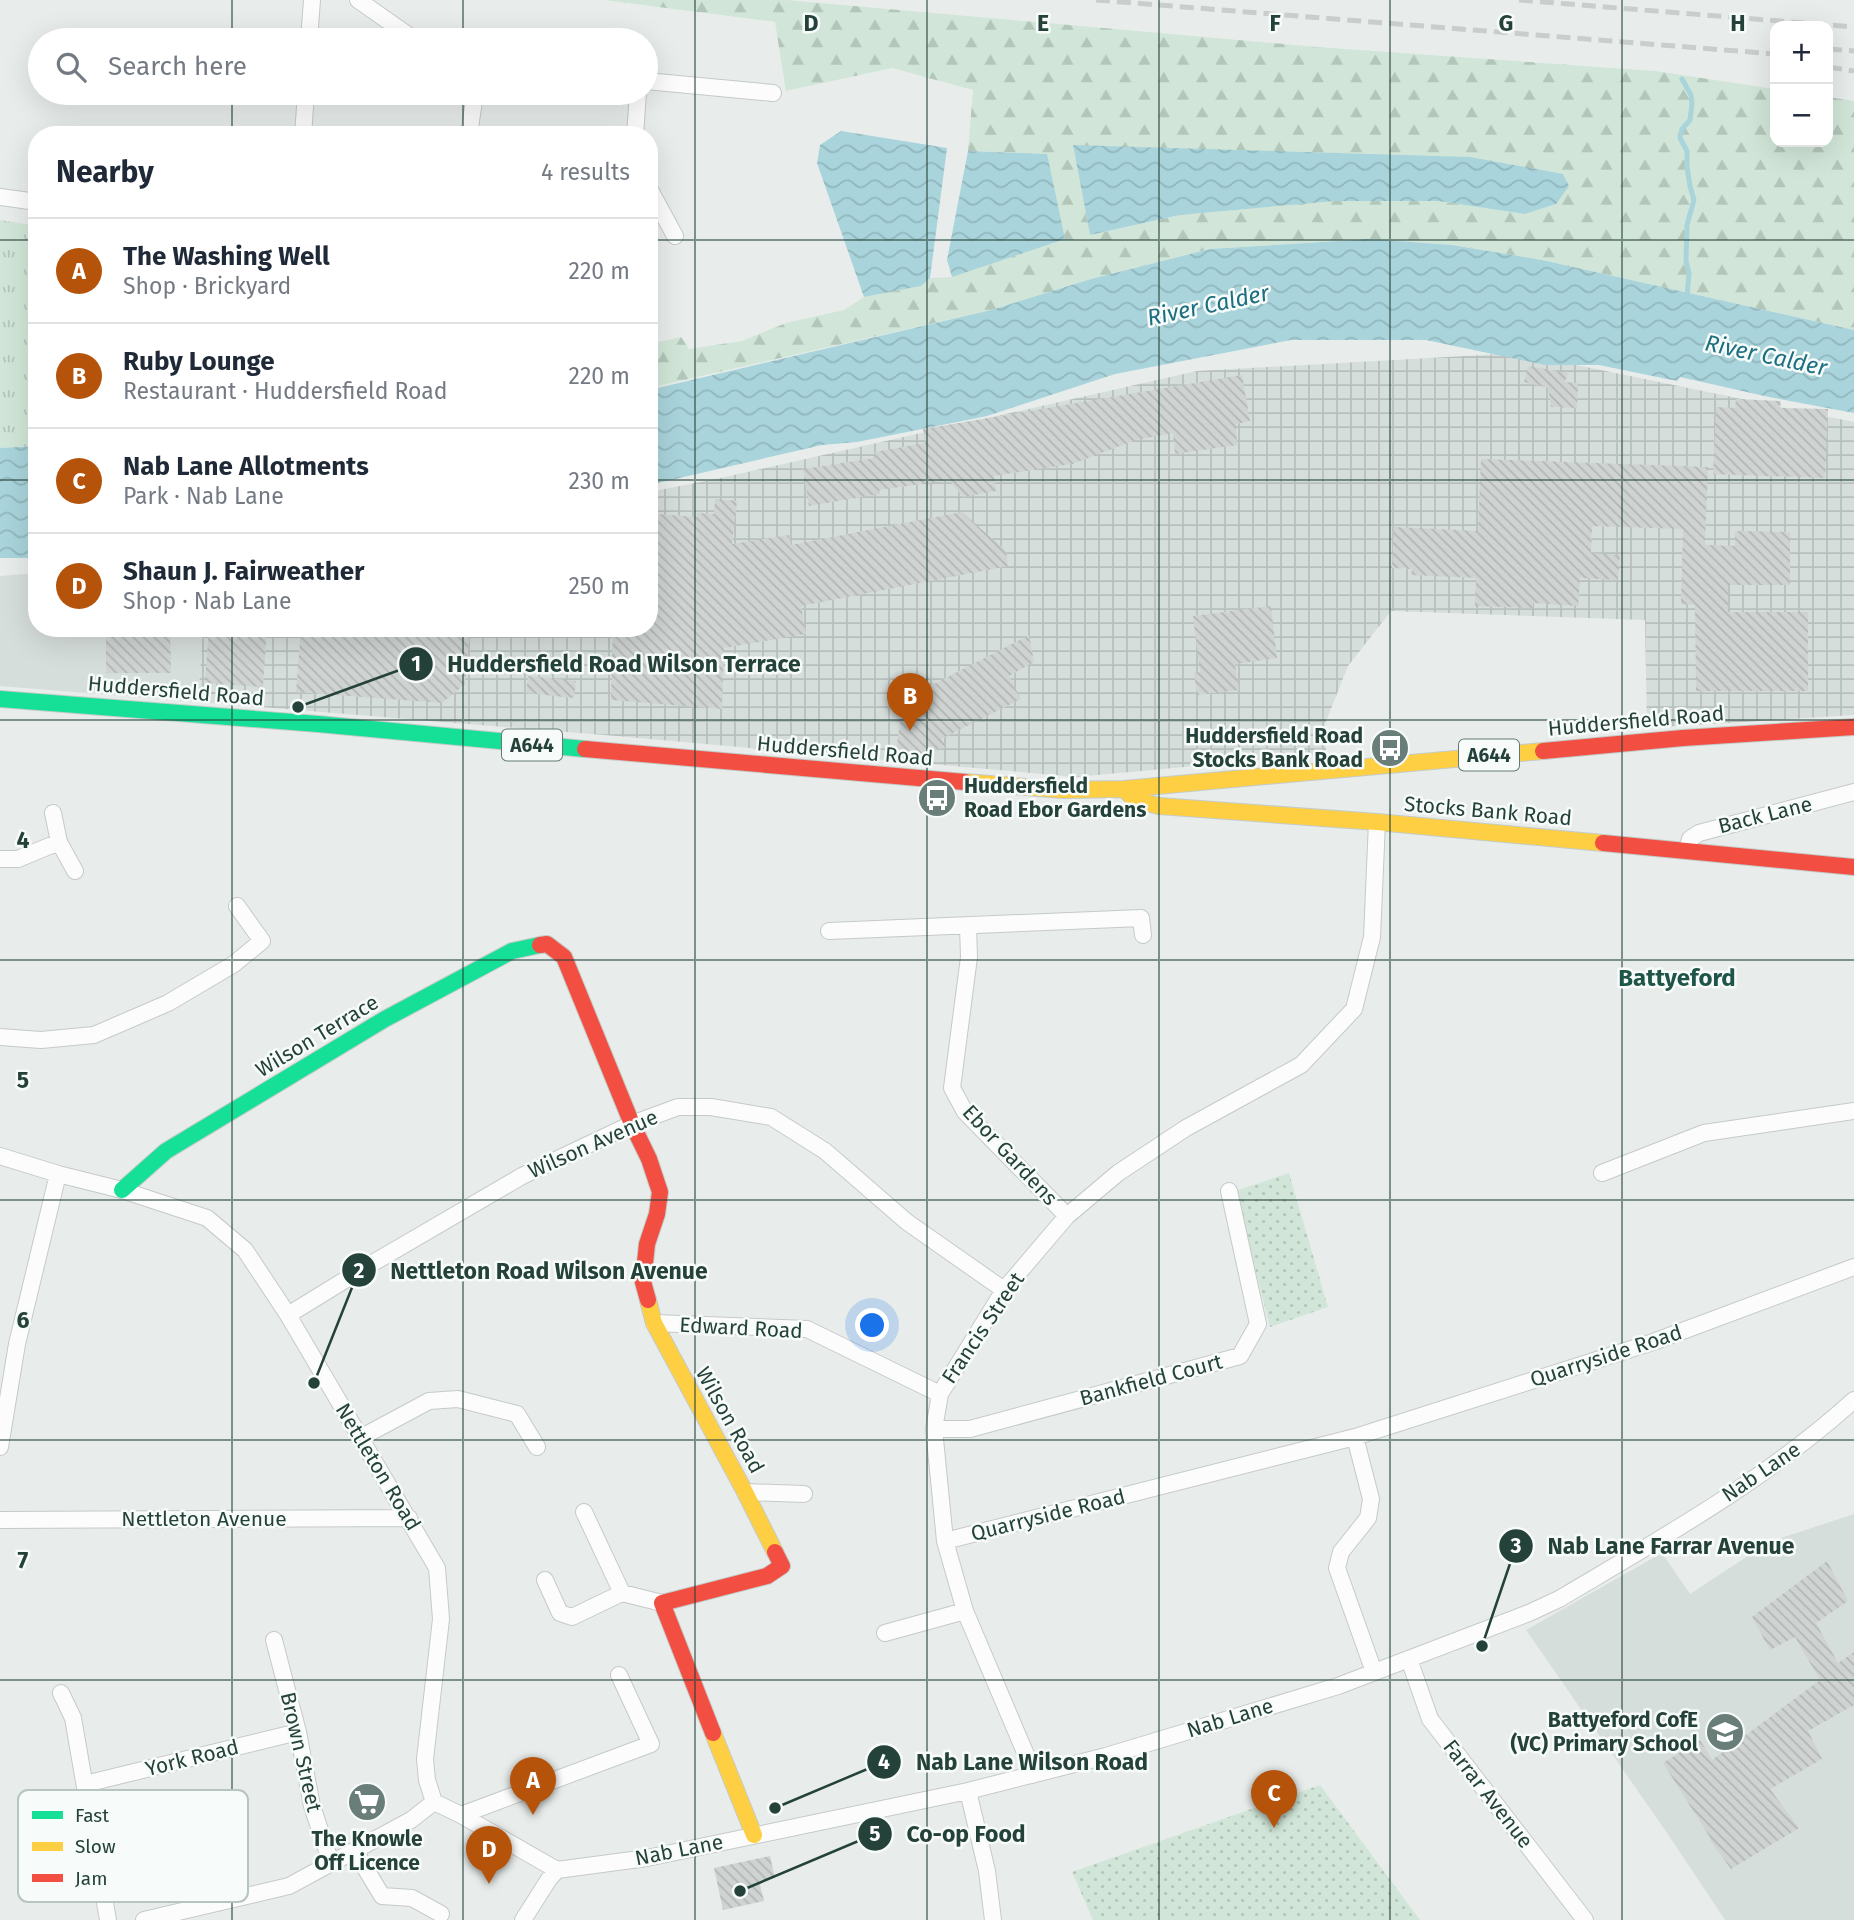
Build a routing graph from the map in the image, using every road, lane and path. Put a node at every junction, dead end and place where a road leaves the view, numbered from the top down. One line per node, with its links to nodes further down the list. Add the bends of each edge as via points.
1 (312, 0): 3 (street)
2 (358, 0): 4 (street)
3 (310, 28)
4 (398, 28)
5 (658, 82): 6 (street)
6 (773, 93)
7 (305, 105): 10 (street)
8 (473, 105): 11 (street)
9 (637, 105): 12 (street)
10 (304, 126)
11 (470, 126)
12 (636, 126)
13 (0, 197): 14 (street)
14 (28, 201)
15 (658, 205): 16 (street)
16 (675, 236)
17 (0, 699): 19 (main road, Huddersfield Road / A644, via 1030,788)
18 (1854, 727): 19 (main road, Huddersfield Road / A644)
19 (1124, 789): 22 (main road, Stocks Bank Road, via 1135,800 1159,806)
20 (1854, 792): 24 (street, Back Lane, via 1699,832 1690,839)
21 (53, 813): 23 (street)
22 (1377, 822): 24 (main road, Stocks Bank Road); 41 (street, Francis Street, via 1372,937 1354,1009 1301,1065 1186,1128 1118,1173)
23 (59, 842): 25 (street, via 19,859); 27 (street)
24 (1687, 850): 26 (main road, Stocks Bank Road)
25 (0, 859)
26 (1854, 867)
27 (75, 871)
28 (237, 906): 33 (street, via 262,941 234,964 167,1003 94,1035 41,1040)
29 (968, 926): 30 (street); 31 (street, via 1140,918); 41 (street, Ebor Gardens, via 969,957 952,1088 965,1112)
30 (829, 931)
31 (1143, 935)
32 (547, 944): 35 (main road, Wilson Road, via 564,957); 39 (main road, Wilson Terrace, via 512,951 385,1019 166,1152)
33 (0, 1037)
34 (1854, 1111): 37 (street, via 1704,1133)
35 (632, 1124): 43 (street, Wilson Avenue, via 678,1107 711,1107 771,1117 825,1151 907,1222); 44 (street, Wilson Avenue, via 522,1176); 45 (main road, Wilson Road, via 660,1192 643,1282)
36 (0, 1156): 38 (street, Nettleton Road)
37 (1602, 1173)
38 (58, 1174): 39 (street, Nettleton Road); 51 (street, via 17,1344)
39 (122, 1190): 44 (street, Nettleton Road, via 207,1218 245,1250)
40 (1229, 1191): 48 (street, Bankfield Court, via 1258,1324 1240,1356 970,1429)
41 (1067, 1216): 43 (street, Francis Street)
42 (1854, 1267): 49 (street, Quarryside Road, via 1653,1342)
43 (1004, 1290): 46 (street, Francis Street)
44 (288, 1315): 50 (street, Nettleton Road)
45 (654, 1323): 46 (street, Edward Road, via 807,1329); 53 (main road, Wilson Road)
46 (940, 1394): 48 (street, Francis Street)
47 (1853, 1403): 65 (street, Nab Lane, via 1759,1475 1559,1599)
48 (934, 1429): 58 (street, Francis Street)
49 (1355, 1437): 58 (street, Quarryside Road); 66 (street, via 1371,1499 1368,1518 1341,1552 1337,1568)
50 (360, 1438): 52 (street, via 429,1401 458,1399 517,1414); 56 (street, Nettleton Road)
51 (0, 1447)
52 (537, 1447)
53 (745, 1492): 54 (street); 61 (main road, Wilson Road, via 782,1566 767,1576)
54 (804, 1494)
55 (584, 1513): 60 (street)
56 (409, 1518): 57 (street, Nettleton Avenue); 74 (street, Nettleton Road, via 437,1567 441,1619 425,1759)
57 (0, 1520)
58 (945, 1541): 62 (street, Francis Street)
59 (545, 1580): 60 (street, via 560,1613 572,1618)
60 (622, 1593): 61 (street)
61 (662, 1602): 76 (main road)
62 (965, 1611): 63 (street); 70 (street, Francis Street)
63 (885, 1633)
64 (274, 1640): 69 (street, Brown Street)
65 (1409, 1659): 66 (street, Nab Lane); 90 (street, Farrar Avenue, via 1430,1719)
66 (1374, 1672): 70 (street, Nab Lane)
67 (619, 1675): 75 (street, via 651,1744)
68 (61, 1693): 71 (street, via 73,1718)
69 (298, 1732): 71 (street, York Road); 78 (street, Brown Street, via 312,1806)
70 (1032, 1775): 73 (street, Nab Lane)
71 (85, 1784): 72 (street)
72 (86, 1790)
73 (968, 1791): 76 (street, Nab Lane); 89 (street)
74 (434, 1802): 75 (street); 77 (street)
75 (461, 1815): 79 (street)
76 (754, 1835): 79 (street, Nab Lane, via 647,1858)
77 (355, 1851): 78 (street); 84 (street, via 382,1896 412,1898)
78 (331, 1863): 80 (street, via 289,1886)
79 (557, 1870): 88 (street)
80 (248, 1895)
81 (105, 1902): 85 (street)
82 (219, 1902): 83 (street)
83 (193, 1908): 86 (street); 87 (street)
84 (441, 1914)
85 (108, 1920)
86 (144, 1920)
87 (208, 1920)
88 (523, 1920)
89 (993, 1920)
90 (1585, 1920)

